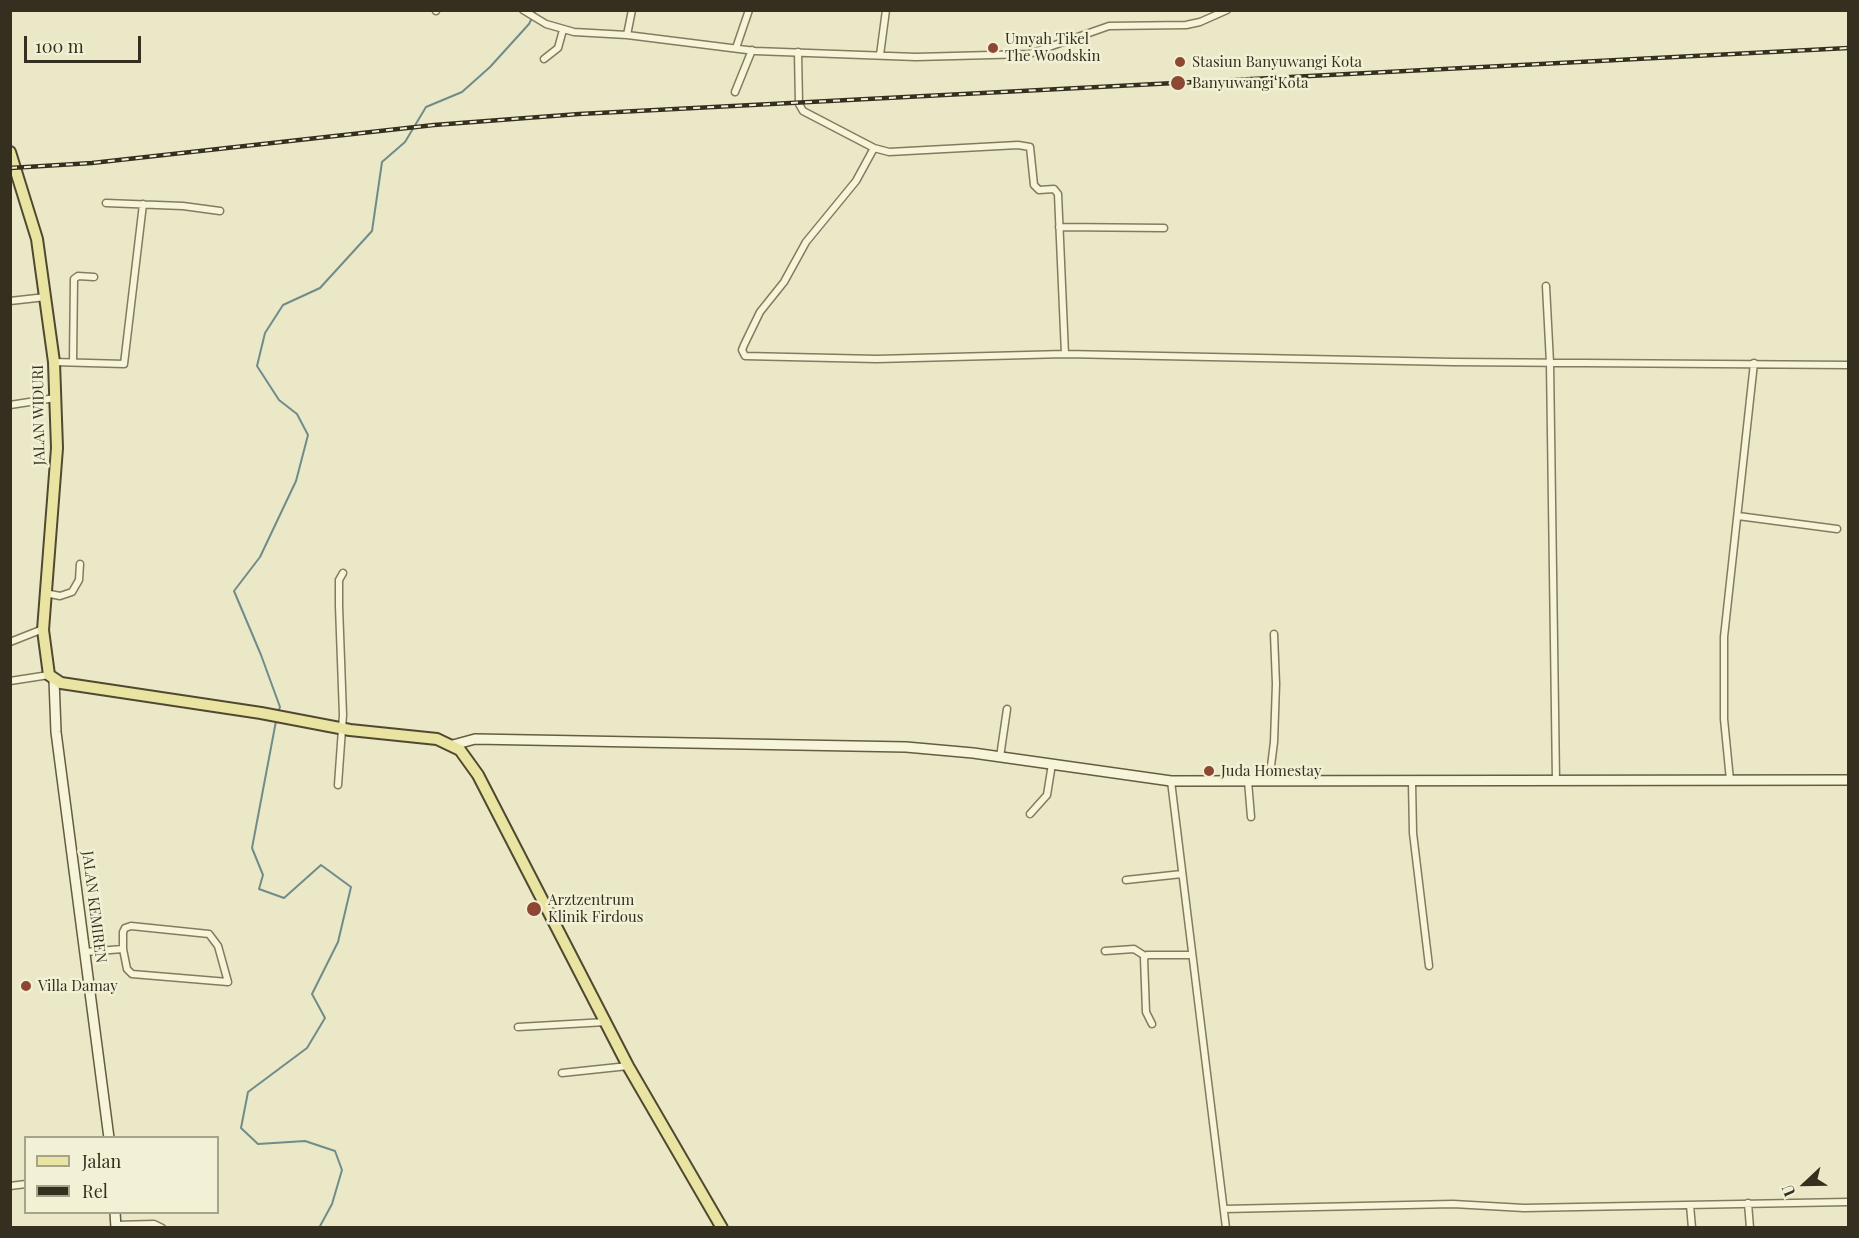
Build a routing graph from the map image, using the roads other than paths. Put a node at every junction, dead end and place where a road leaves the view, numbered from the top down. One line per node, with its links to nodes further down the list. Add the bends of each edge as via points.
1 (632, 10): 7 (street)
2 (749, 10): 8 (street)
3 (886, 10): 11 (street)
4 (1227, 10): 11 (street, via 1193,24 1103,27 1029,54)
5 (525, 12): 6 (street)
6 (563, 30): 7 (street); 12 (street, via 558,48)
7 (627, 35): 8 (street)
8 (736, 48): 9 (street)
9 (752, 50): 10 (street); 13 (street)
10 (798, 52): 11 (street); 14 (street, via 799,104 803,111)
11 (880, 55)
12 (544, 59)
13 (735, 92)
14 (874, 148): 19 (street, via 890,152 1029,146 1034,185 1039,190 1054,189 1058,194); 25 (street, via 856,181 806,242 784,282 760,312 744,345 745,356 877,359)
15 (10, 152): 23 (main road, JALAN WIDURI, via 37,239)
16 (106, 203): 17 (street)
17 (143, 204): 18 (street); 27 (street, via 124,364)
18 (220, 211)
19 (1059, 227): 20 (street); 25 (street)
20 (1164, 228)
21 (94, 277): 27 (street, via 74,279)
22 (1546, 286): 28 (street)
23 (46, 297): 24 (street); 26 (main road, JALAN WIDURI)
24 (10, 301)
25 (1065, 354): 28 (street)
26 (57, 362): 27 (street); 31 (main road, JALAN WIDURI)
27 (72, 362)
28 (1550, 363): 29 (street); 48 (street)
29 (1754, 363): 30 (street); 33 (street)
30 (1848, 364)
31 (55, 398): 32 (street); 37 (main road, JALAN WIDURI, via 57,448)
32 (10, 405)
33 (1738, 516): 34 (street); 49 (street, via 1724,637 1724,719)
34 (1837, 529)
35 (80, 564): 37 (street, via 75,587 66,595)
36 (343, 573): 44 (street, via 339,580)
37 (48, 594): 38 (main road, JALAN WIDURI)
38 (43, 632): 40 (street); 41 (main road, JALAN WIDURI)
39 (1274, 634): 53 (street, via 1276,696)
40 (10, 642)
41 (51, 677): 42 (street); 44 (main road, via 61,683); 62 (street, JALAN KEMIREN)
42 (10, 681)
43 (1007, 709): 46 (street)
44 (342, 729): 45 (main road, via 429,738); 55 (street)
45 (453, 745): 46 (street, via 474,739 819,744 906,747); 66 (main road, via 478,775)
46 (1000, 757): 47 (street)
47 (1052, 764): 51 (street); 56 (street, via 1047,795)
48 (1556, 780): 49 (street); 54 (street)
49 (1730, 780): 50 (street)
50 (1848, 780)
51 (1171, 781): 52 (street); 58 (street)
52 (1248, 781): 53 (street); 57 (street)
53 (1269, 782): 54 (street)
54 (1412, 782): 65 (street, via 1413,833)
55 (338, 785)
56 (1030, 814)
57 (1251, 817)
58 (1182, 874): 59 (street); 63 (street)
59 (1126, 880)
60 (123, 949): 60 (street, via 127,969 132,974 228,982 218,946 209,934 127,926); 62 (street)
61 (1105, 951): 64 (street, via 1134,949)
62 (85, 952): 71 (street, JALAN KEMIREN)
63 (1192, 955): 64 (street); 75 (street)
64 (1145, 956): 67 (street, via 1146,1012)
65 (1429, 966)
66 (606, 1022): 68 (street); 69 (main road)
67 (1152, 1024)
68 (518, 1027)
69 (628, 1066): 70 (street); 78 (main road)
70 (562, 1073)
71 (109, 1136)
72 (1848, 1202): 73 (street)
73 (1748, 1203): 74 (street); 81 (street)
74 (1690, 1205): 75 (street, via 1524,1208 1453,1204); 80 (street)
75 (1224, 1209): 79 (street)
76 (116, 1226): 77 (street)
77 (162, 1227)
78 (723, 1227)
79 (1226, 1227)
80 (1692, 1227)
81 (1750, 1227)

